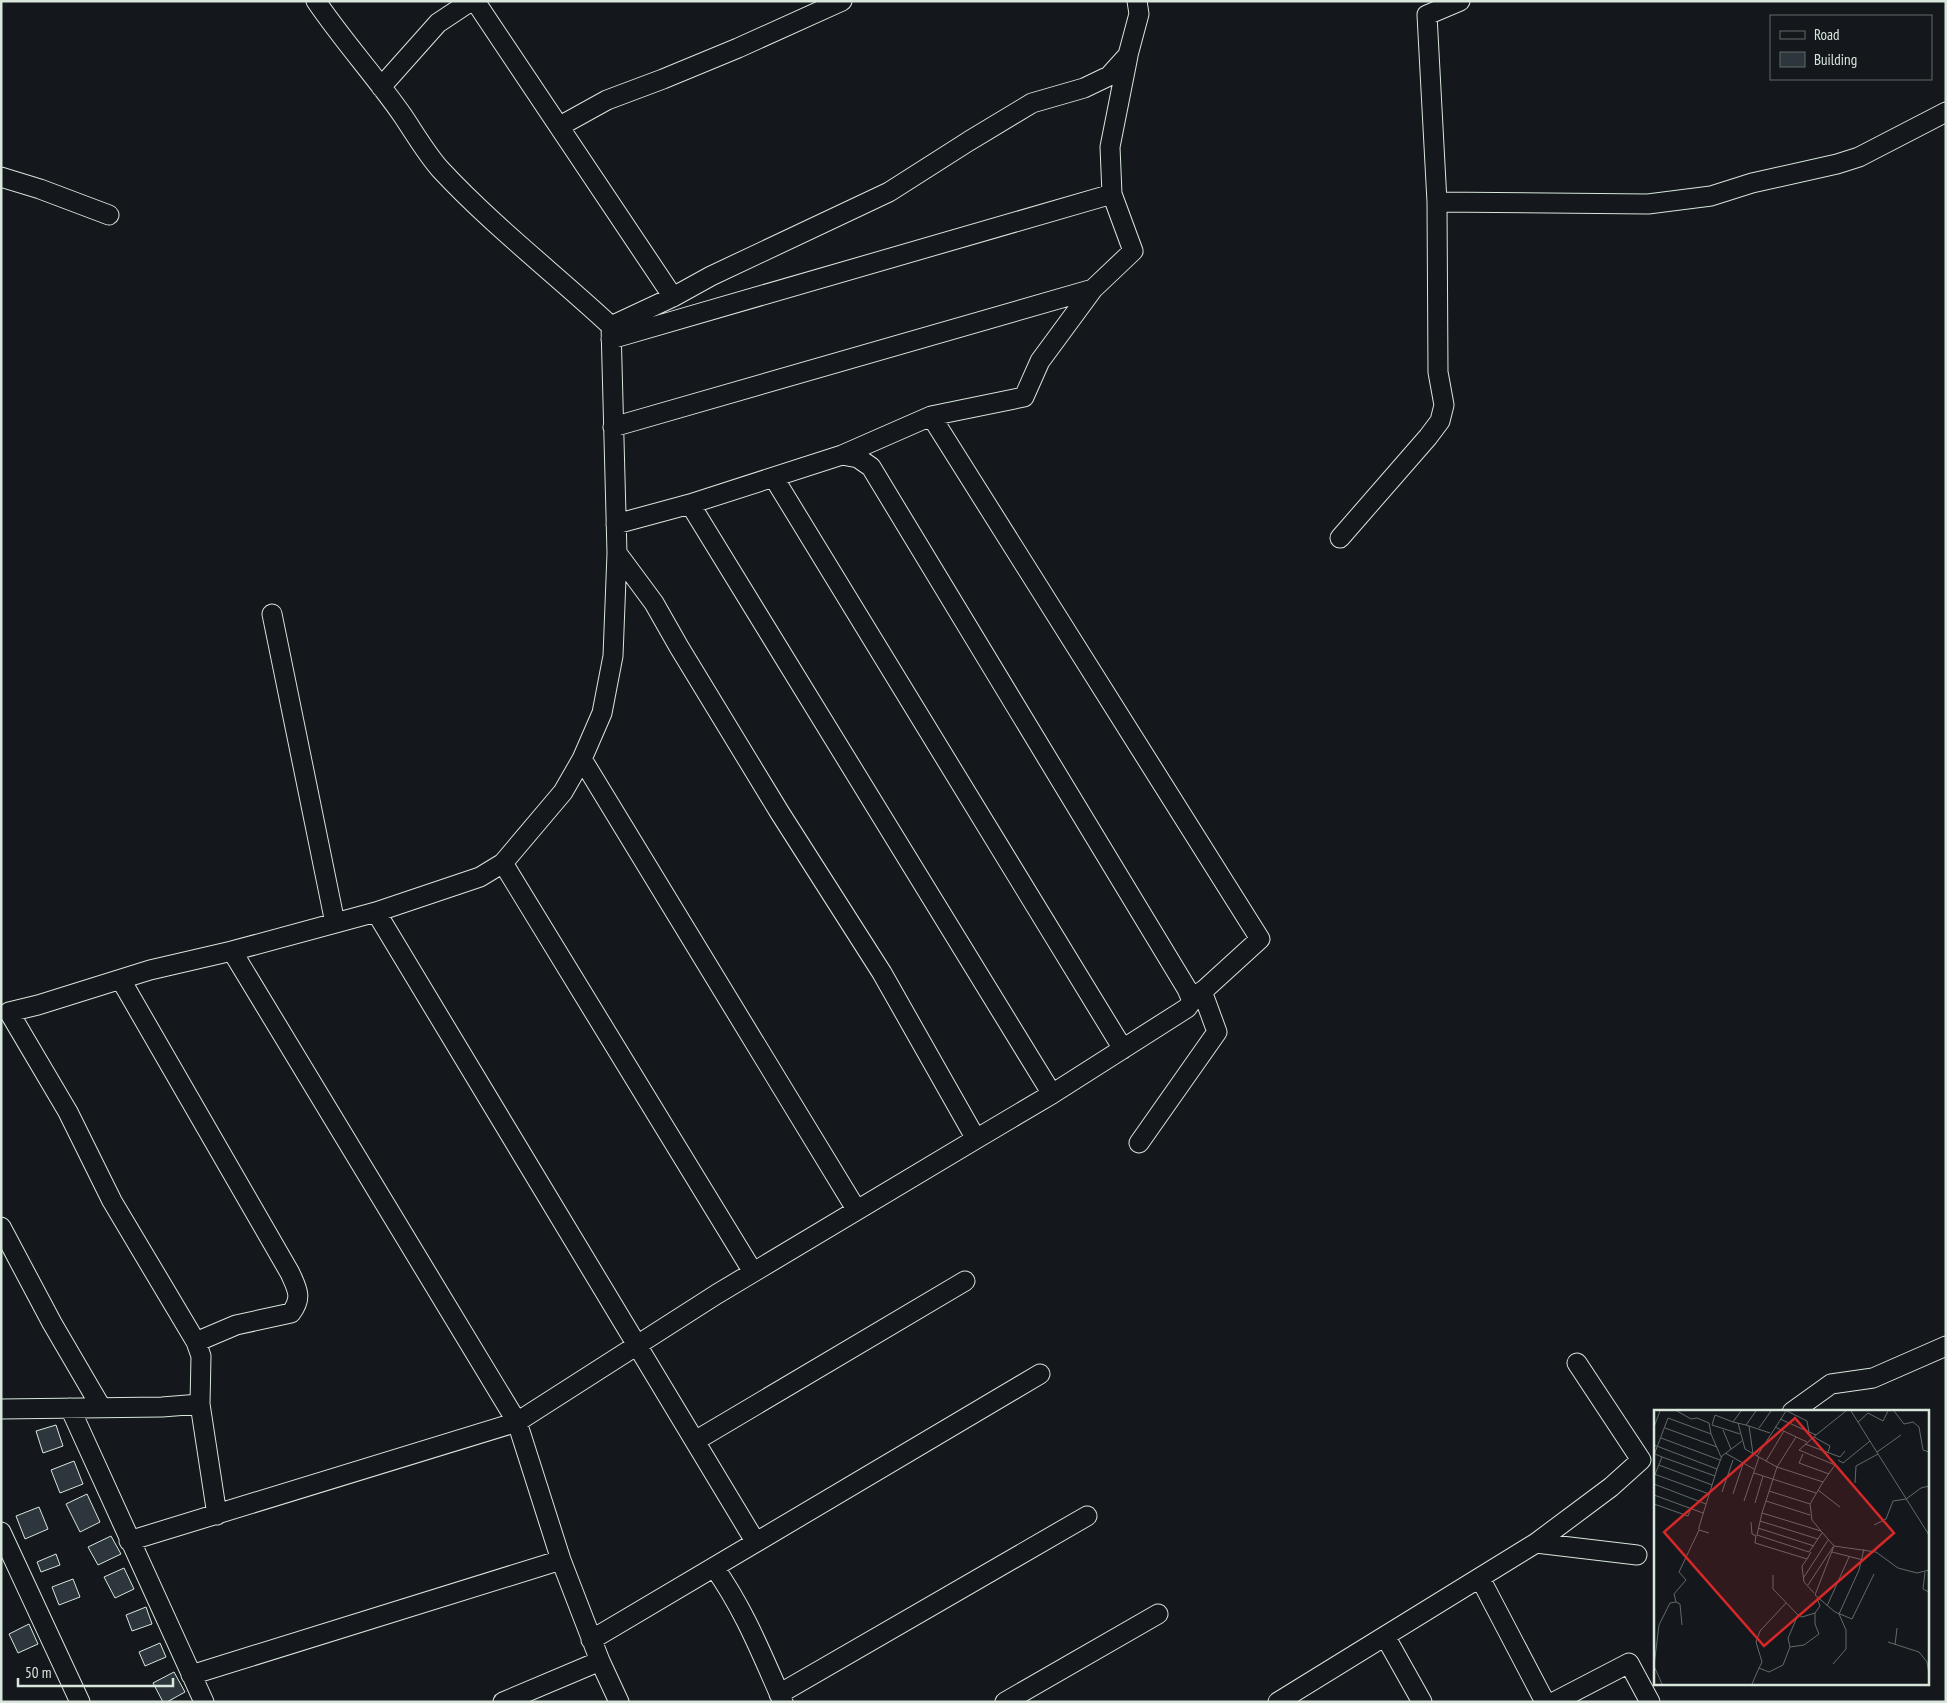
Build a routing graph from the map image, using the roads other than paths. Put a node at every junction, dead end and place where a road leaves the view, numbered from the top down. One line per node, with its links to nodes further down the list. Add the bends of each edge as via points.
1 (316, 1): 9 (street)
2 (471, 1): 9 (street, via 438,23)
3 (476, 1): 11 (street)
4 (842, 1): 11 (street, via 738,48 606,100)
5 (1460, 1): 7 (street)
6 (1139, 5): 8 (street)
7 (1426, 8): 14 (street)
8 (1128, 55): 13 (street, via 1110,147); 17 (street, via 1109,76 1084,88 1032,103 889,192)
9 (381, 87): 18 (street, via 445,174)
10 (1946, 112): 14 (street, via 1860,157 1711,196 1648,204)
11 (560, 126): 17 (street)
12 (1, 177): 15 (street)
13 (1112, 194): 16 (street, via 1133,251); 18 (street)
14 (1437, 202): 25 (street, via 1438,372 1444,412 1428,436)
15 (109, 215)
16 (1093, 289): 19 (street, via 1040,361 1024,397); 20 (street)
17 (673, 297): 18 (street)
18 (611, 332): 20 (street)
19 (931, 416): 21 (street); 34 (street, via 1260,939)
20 (613, 427): 24 (street)
21 (842, 456): 22 (street); 34 (street, via 858,458 871,467 1187,989)
22 (774, 478): 23 (street); 36 (street)
23 (690, 504): 24 (street); 37 (street)
24 (616, 524): 26 (street)
25 (1340, 538)
26 (616, 553): 28 (street, via 613,656 602,713); 38 (street, via 654,603 780,813 882,973)
27 (272, 614): 31 (street)
28 (582, 759): 29 (street, via 563,792); 40 (street)
29 (502, 863): 30 (street, via 480,876); 42 (street)
30 (376, 912): 31 (street); 45 (street)
31 (335, 923): 32 (street)
32 (232, 951): 33 (street); 54 (street)
33 (121, 980): 35 (street); 44 (street, via 290,1272 299,1294 291,1313 236,1326)
34 (1197, 996): 36 (street, via 1187,1008); 39 (street, via 1217,1032)
35 (5, 1013): 44 (street, via 68,1112 112,1201)
36 (1122, 1049): 37 (street)
37 (1052, 1094): 38 (street)
38 (976, 1139): 40 (street)
39 (1139, 1143)
40 (856, 1209): 42 (street)
41 (1, 1227): 50 (street)
42 (753, 1272): 45 (street)
43 (964, 1280): 55 (street)
44 (196, 1342): 49 (street, via 201,1356)
45 (637, 1346): 54 (street); 55 (street)
46 (1946, 1346): 53 (street, via 1873,1378 1831,1384)
47 (1577, 1363): 56 (street)
48 (1040, 1374): 61 (street)
49 (200, 1404): 50 (street); 57 (street)
50 (102, 1407): 52 (street)
51 (1, 1408): 52 (street)
52 (70, 1408): 60 (street)
53 (1795, 1410)
54 (517, 1422): 57 (street); 64 (street)
55 (695, 1441): 61 (street)
56 (1648, 1459): 62 (street)
57 (217, 1514): 60 (street)
58 (1087, 1516): 72 (street)
59 (1, 1532): 74 (street)
60 (129, 1541): 71 (street)
61 (756, 1541): 65 (street)
62 (1536, 1543): 63 (street); 66 (street)
63 (1637, 1555)
64 (562, 1560): 69 (street); 71 (street)
65 (714, 1567): 69 (street); 72 (street, via 732,1593 757,1641)
66 (1480, 1578): 68 (street); 80 (street)
67 (1158, 1614): 78 (street)
68 (1386, 1636): 73 (street); 79 (street)
69 (591, 1640): 70 (street)
70 (600, 1661): 76 (street); 77 (street)
71 (191, 1675): 75 (street)
72 (781, 1698)
73 (1289, 1699)
74 (80, 1702)
75 (204, 1702)
76 (503, 1702)
77 (619, 1702)
78 (1005, 1702)
79 (1422, 1702)
80 (1545, 1702)
81 (1554, 1702): 82 (street, via 1629,1663)
82 (1650, 1702)

